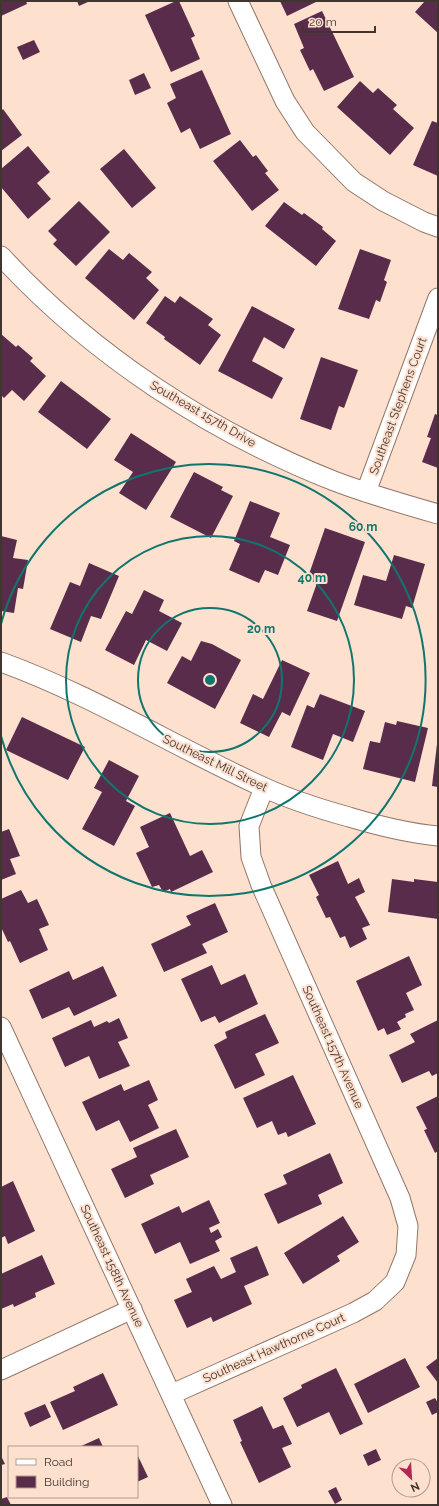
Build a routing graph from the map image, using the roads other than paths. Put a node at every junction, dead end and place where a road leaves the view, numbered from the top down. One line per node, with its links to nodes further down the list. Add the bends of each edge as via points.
1 (238, 1): 2 (street, via 285,101 305,132 354,182 383,201)
2 (438, 227)
3 (1, 256): 5 (street, Southeast 157th Drive, via 44,300 71,323 181,404 291,462)
4 (438, 298): 5 (street, Southeast Stephens Court)
5 (366, 492): 6 (street, Southeast 157th Drive)
6 (438, 514)
7 (1, 662): 8 (street, Southeast Mill Street, via 67,690)
8 (264, 788): 9 (street, Southeast Mill Street, via 379,826); 11 (street, Southeast 157th Avenue, via 249,826 251,857 261,885 400,1198 408,1226 406,1255 394,1282)
9 (438, 836)
10 (1, 1027): 12 (street, Southeast 158th Avenue)
11 (376, 1301): 14 (street, Southeast Hawthorne Court)
12 (132, 1309): 13 (street); 14 (street, Southeast 158th Avenue)
13 (1, 1370)
14 (172, 1394): 15 (street, Southeast 158th Avenue)
15 (222, 1505)

